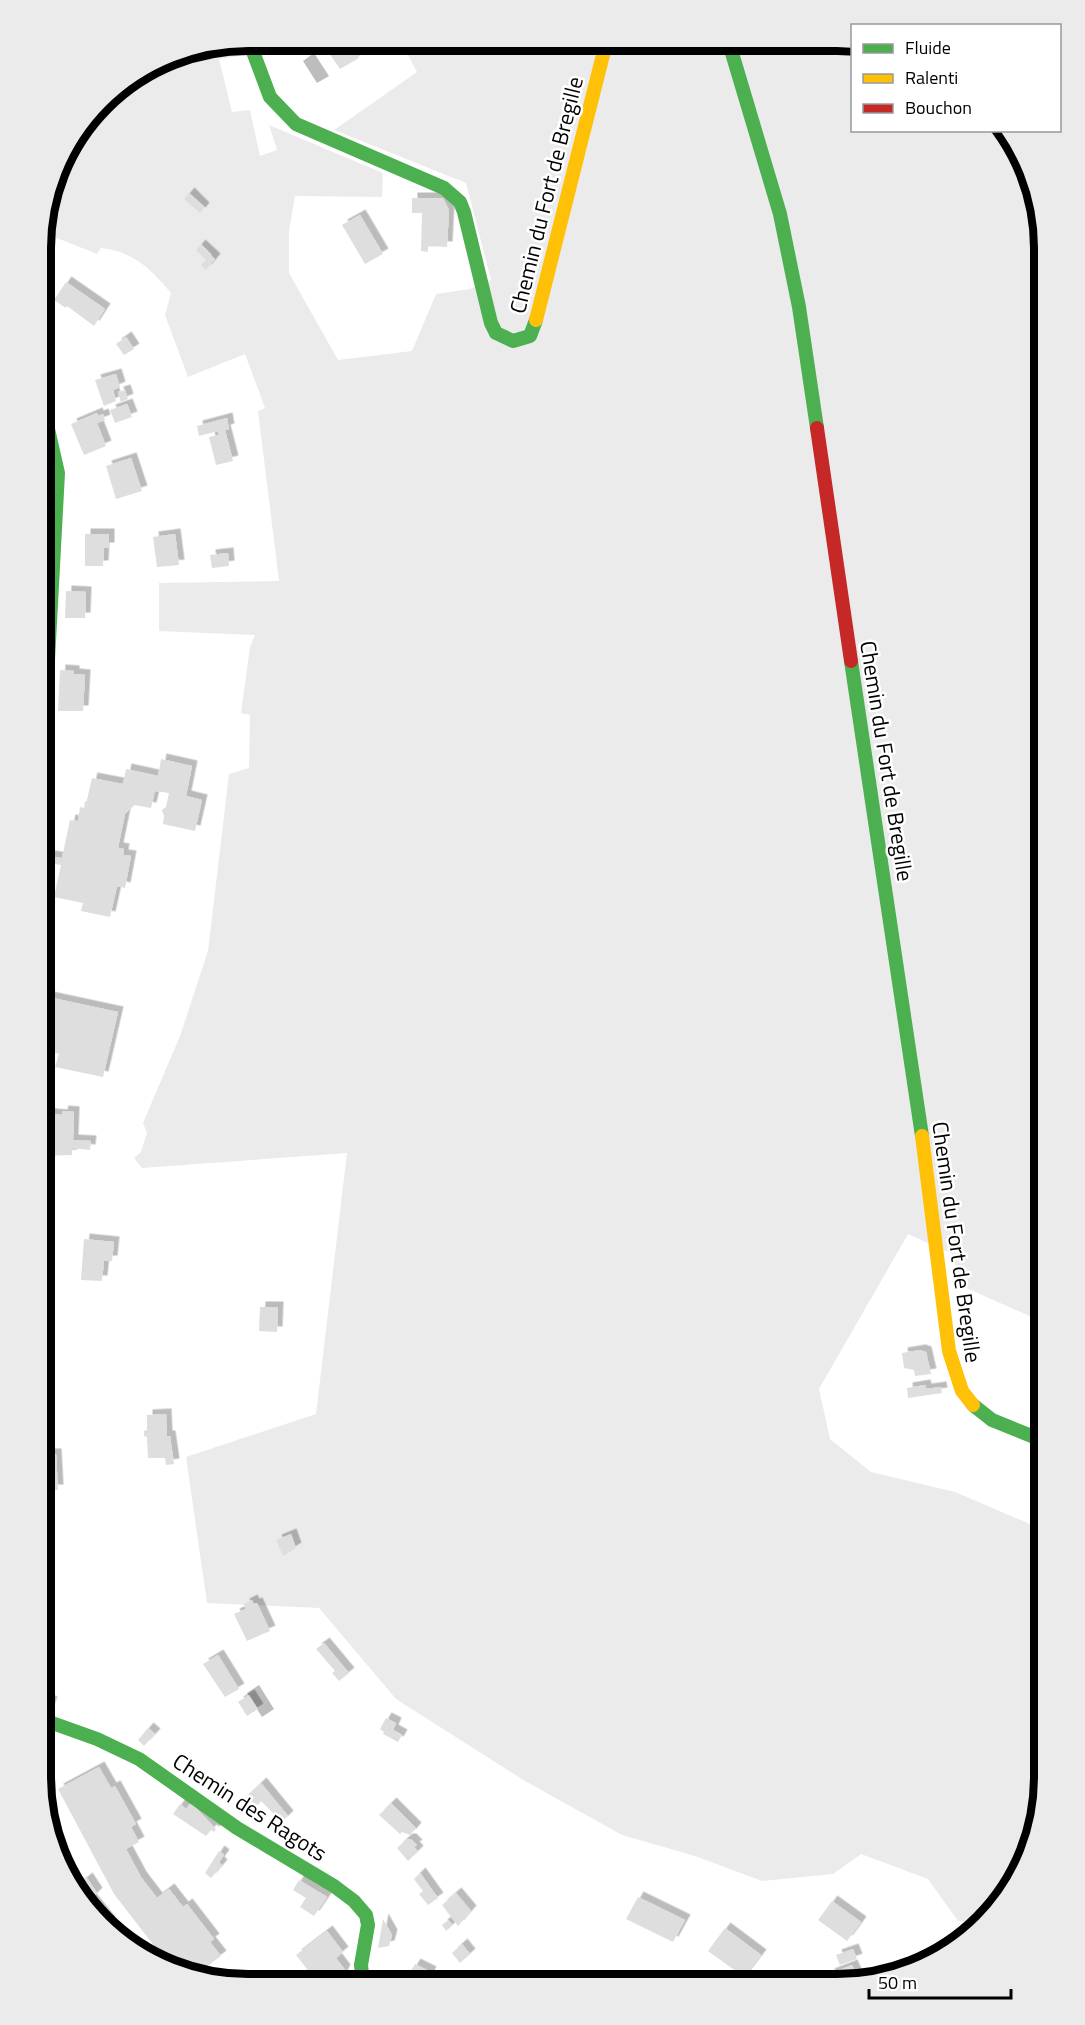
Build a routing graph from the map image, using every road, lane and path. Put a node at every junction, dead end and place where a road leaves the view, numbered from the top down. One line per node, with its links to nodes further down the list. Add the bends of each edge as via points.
1 (253, 51): 2 (street, Chemin du Fort de Bregille, via 268,95 278,110 296,124 444,188 459,202 491,323 496,333 513,341 530,336 535,323)
2 (604, 51)
3 (731, 51): 6 (street, Chemin du Fort de Bregille, via 780,214 799,307 925,1156 948,1351 956,1382 967,1403 982,1415)
4 (51, 442): 5 (street, via 58,473)
5 (51, 604)
6 (1034, 1437)
7 (51, 1723): 8 (street, Chemin des Ragots, via 139,1759 354,1901 366,1915 368,1925)
8 (362, 1974)

